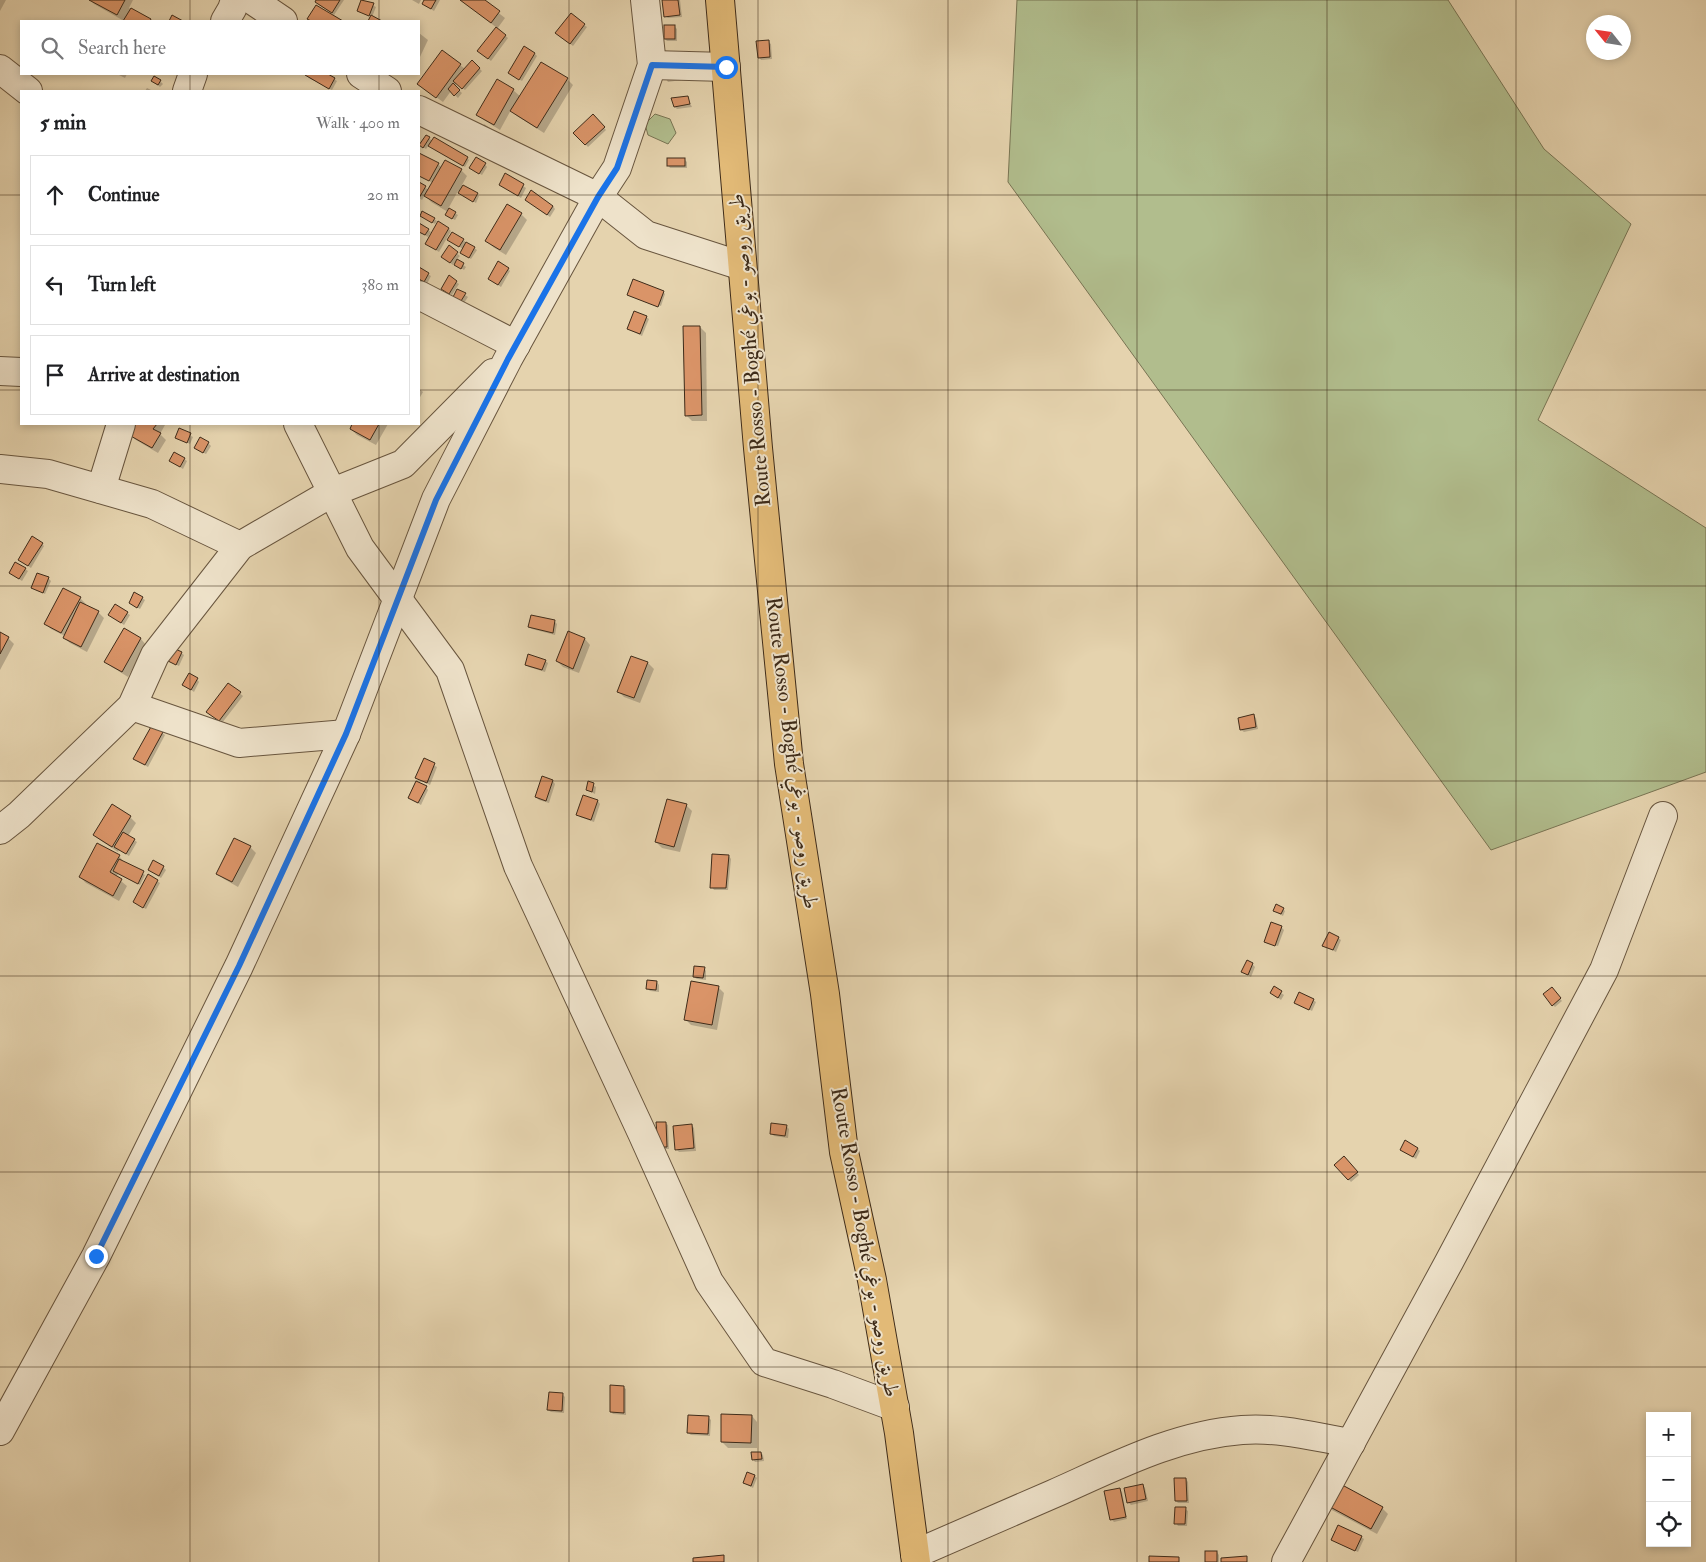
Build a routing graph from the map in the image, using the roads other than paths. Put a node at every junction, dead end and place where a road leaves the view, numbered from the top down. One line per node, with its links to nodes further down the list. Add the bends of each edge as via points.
1 (235, 0): 5 (street)
2 (252, 0): 6 (street)
3 (645, 0): 7 (street)
4 (720, 0): 8 (highway, Route Rosso - Boghé طريق روصو - بوغي)
5 (226, 20)
6 (282, 20)
7 (652, 65): 8 (street); 16 (street, via 617,168)
8 (726, 67): 17 (highway, Route Rosso - Boghé طريق روصو - بوغي)
9 (0, 69): 12 (street)
10 (192, 75): 13 (street)
11 (364, 75): 14 (street)
12 (27, 90)
13 (187, 90)
14 (386, 90)
15 (420, 110): 16 (street)
16 (598, 197): 17 (street, via 646,235); 19 (street)
17 (742, 266): 33 (highway, Route Rosso - Boghé طريق روصو - بوغي, via 789,764 825,994 844,1152 872,1280)
18 (420, 296): 19 (street)
19 (512, 352): 26 (street, via 403,464); 28 (street, via 436,500)
20 (0, 371): 21 (street)
21 (20, 372)
22 (121, 425): 25 (street)
23 (299, 425): 26 (street)
24 (0, 469): 25 (street, via 48,474)
25 (101, 489): 27 (street, via 152,504)
26 (333, 492): 27 (street); 28 (street, via 360,548)
27 (240, 546): 29 (street, via 155,655)
28 (398, 599): 30 (street); 33 (street, via 450,670 518,866 709,1282 764,1362 833,1384)
29 (132, 706): 30 (street, via 239,743); 32 (street, via 19,816)
30 (346, 734): 34 (street, via 239,966 96,1256)
31 (1663, 816): 35 (street, via 1604,970)
32 (0, 830)
33 (897, 1420): 36 (highway, Route Rosso - Boghé طريق روصو - بوغي)
34 (0, 1431)
35 (1351, 1443): 36 (street, via 1263,1430 1223,1432 1176,1443 1118,1464); 37 (street)
36 (915, 1558)
37 (1286, 1562)

